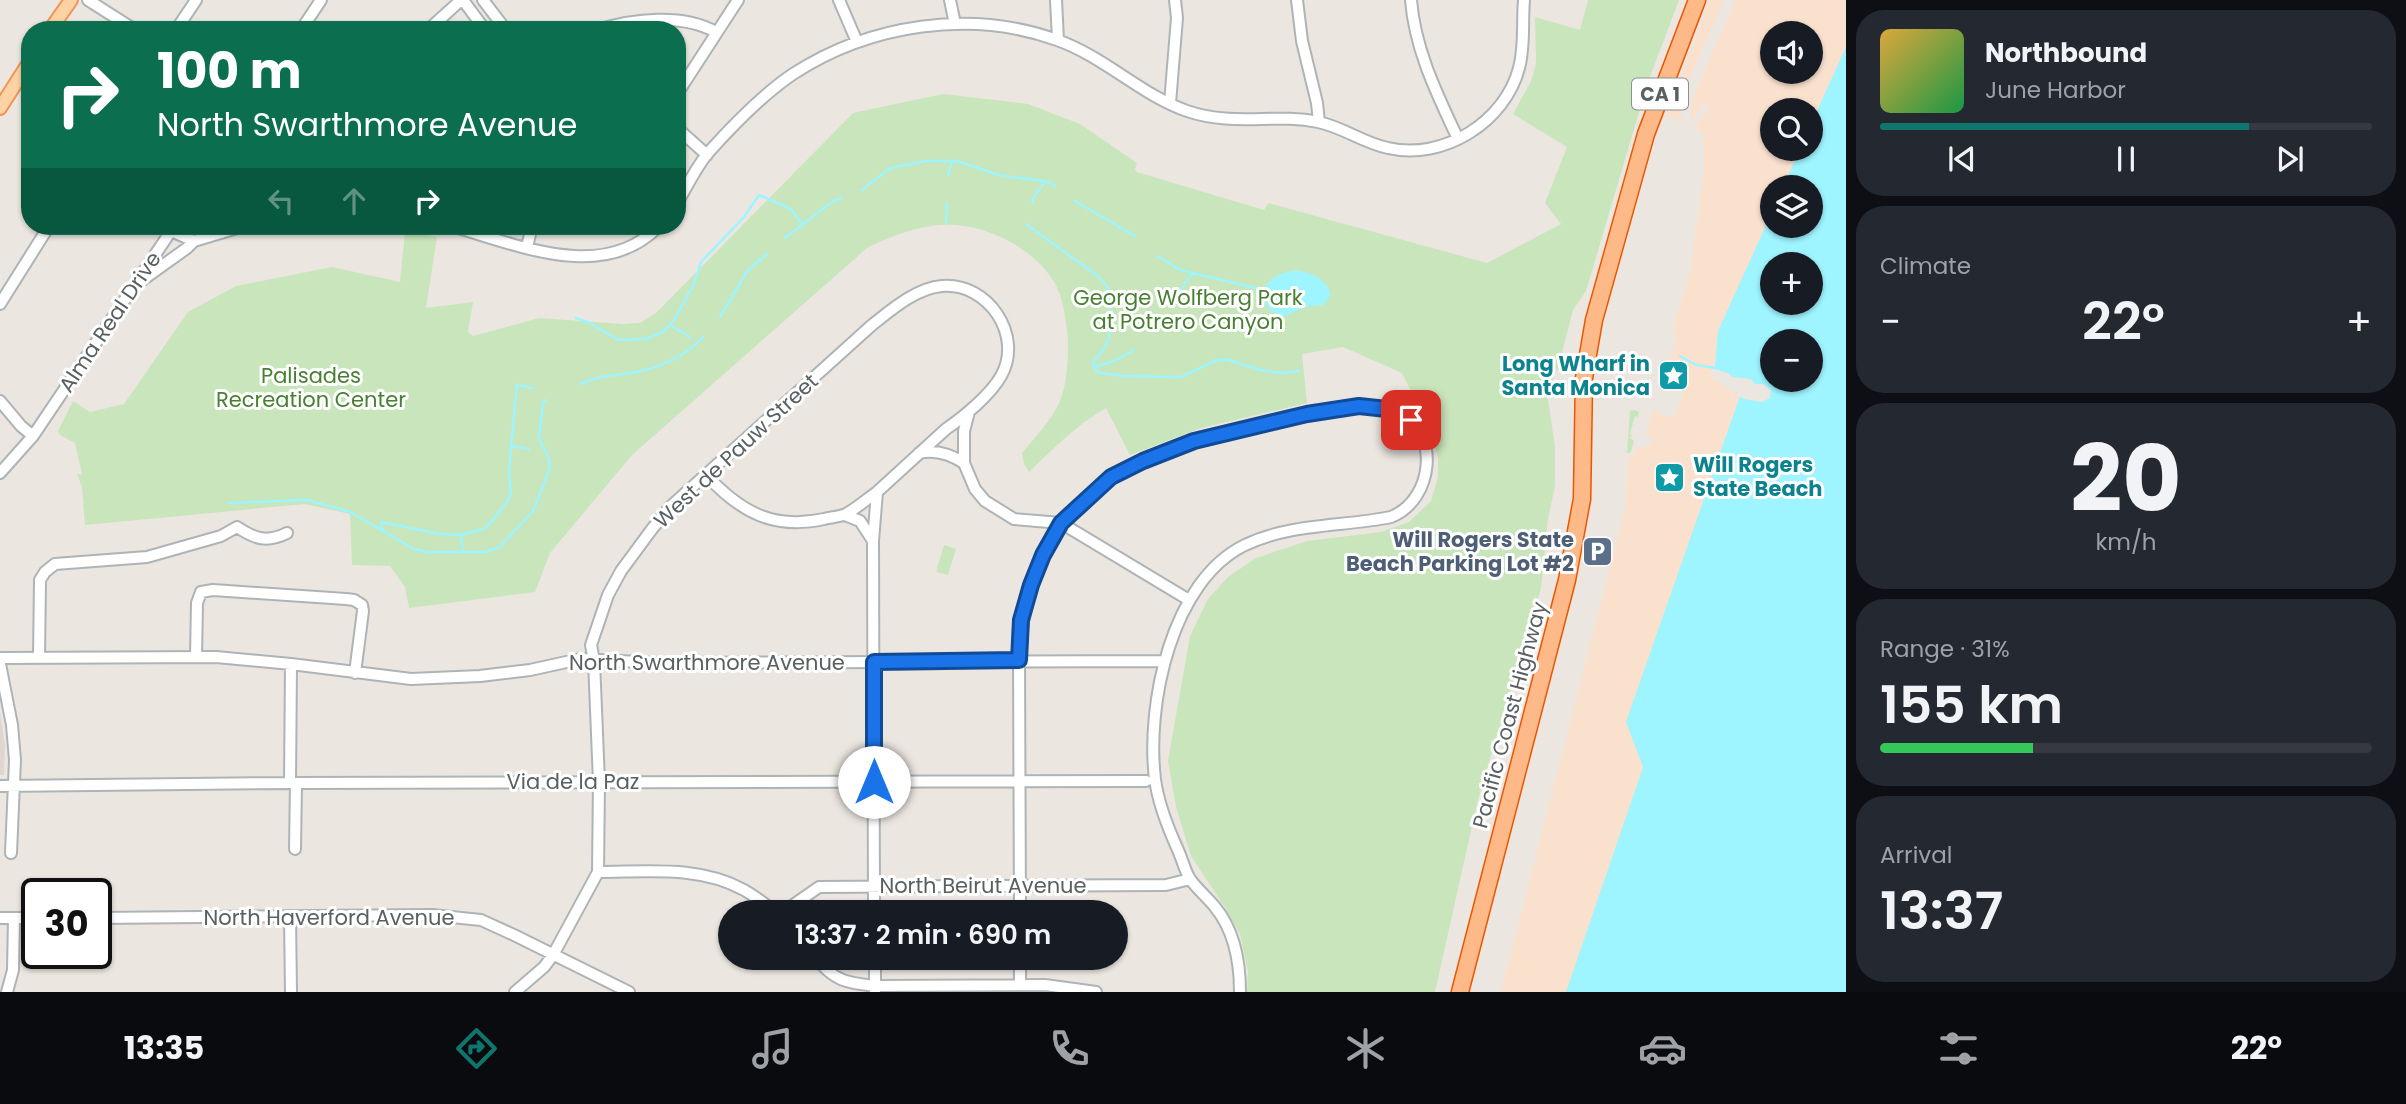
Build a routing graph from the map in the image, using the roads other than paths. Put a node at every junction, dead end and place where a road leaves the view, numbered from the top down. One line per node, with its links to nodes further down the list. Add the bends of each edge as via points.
1 (71, 0): 16 (main road)
2 (88, 0): 17 (street)
3 (197, 0): 18 (street)
4 (321, 0): 19 (street)
5 (462, 0): 20 (street); 21 (street)
6 (483, 0): 22 (street)
7 (738, 0): 27 (street)
8 (839, 0): 29 (street)
9 (950, 0): 26 (street)
10 (1056, 0): 28 (street)
11 (1175, 0): 32 (street)
12 (1297, 0): 34 (street)
13 (1411, 0): 36 (street, via 1428,72)
14 (1524, 0): 36 (street, via 1524,49 1512,90 1485,123)
15 (1697, 0): 109 (highway, Pacific Coast Highway / CA 1, via 1646,134 1599,300 1584,378 1577,532)
16 (56, 21)
17 (121, 21)
18 (182, 21)
19 (307, 21)
20 (438, 21)
21 (478, 21)
22 (499, 21)
23 (651, 21): 24 (street)
24 (671, 21)
25 (686, 22): 27 (street)
26 (955, 24): 28 (street, via 989,25); 29 (street, via 898,31)
27 (716, 32): 31 (street)
28 (1058, 40): 32 (street, via 1104,61)
29 (858, 42): 37 (street, via 793,74)
30 (21, 75): 33 (main road)
31 (686, 80)
32 (1170, 103): 34 (street, via 1219,119)
33 (1, 105)
34 (1319, 122): 36 (street, via 1369,143 1403,151)
35 (686, 136): 37 (street)
36 (1458, 139)
37 (706, 155): 38 (street)
38 (686, 187)
39 (44, 235): 49 (street)
40 (168, 235): 48 (street, Alma Real Drive)
41 (184, 235): 46 (street, Alma Real Drive)
42 (214, 235): 46 (street)
43 (484, 235): 47 (street)
44 (530, 235): 47 (street)
45 (648, 235): 47 (street, via 615,253 590,257)
46 (194, 241): 48 (street)
47 (527, 247)
48 (136, 284): 52 (street, Alma Real Drive)
49 (0, 304)
50 (0, 401): 52 (street)
51 (970, 410): 53 (street, West de Pauw Street); 54 (street); 56 (street, West de Pauw Street, via 1001,378 1009,353 1008,338 985,299 942,286 895,306)
52 (33, 436): 55 (street, Alma Real Drive)
53 (919, 453): 54 (street, via 940,452); 57 (street, West de Pauw Street)
54 (962, 462): 59 (street, via 975,489 997,510 1014,519)
55 (0, 474)
56 (707, 476): 58 (street, via 748,512 775,521 814,521); 63 (street, West de Pauw Street, via 670,507 634,552 608,595)
57 (877, 492): 58 (street, West de Pauw Street); 61 (street)
58 (845, 514): 61 (street, via 860,521)
59 (1061, 523): 62 (street); 62 (street, via 1111,477 1194,441 1359,406 1396,410 1411,420 1426,449 1426,478 1401,513 1313,526 1245,545 1206,576); 68 (street, via 1031,585 1021,620)
60 (287, 533): 64 (street, via 264,540 237,527 147,557 55,564 40,580)
61 (873, 541): 71 (street)
62 (1189, 600): 70 (street)
63 (591, 645): 67 (street); 69 (street, West de Pauw Street)
64 (39, 657): 65 (street, North Swarthmore Avenue); 66 (street, North Swarthmore Avenue)
65 (196, 657): 73 (street, North Swarthmore Avenue); 74 (street, via 201,592 346,599 362,605 363,611)
66 (0, 658)
67 (580, 659): 69 (street, North Swarthmore Avenue); 74 (street, North Swarthmore Avenue, via 480,677 411,679)
68 (1019, 660): 70 (street, North Swarthmore Avenue); 71 (street, North Swarthmore Avenue); 75 (street)
69 (594, 661): 71 (street, North Swarthmore Avenue); 77 (street, West de Pauw Street)
70 (1164, 661): 85 (street, via 1153,728 1156,781 1168,828)
71 (874, 662): 78 (street)
72 (0, 664): 81 (street, via 12,726)
73 (291, 664): 74 (street, North Swarthmore Avenue); 79 (street)
74 (355, 673)
75 (1020, 780): 76 (street, Via de la Paz); 78 (street, Via de la Paz); 87 (street)
76 (1146, 781)
77 (599, 782): 78 (street, Via de la Paz); 79 (street, Via de la Paz); 84 (street, West de Pauw Street)
78 (874, 782): 86 (street)
79 (293, 783): 81 (street, Via de la Paz); 82 (street)
80 (0, 786): 81 (street, Via de la Paz)
81 (13, 786): 83 (street)
82 (295, 849)
83 (11, 853)
84 (598, 872): 88 (street, via 687,872 743,889); 97 (street, West de Pauw Street)
85 (1190, 879): 87 (street, North Beirut Avenue, via 1166,886); 108 (street, via 1227,928 1238,957)
86 (874, 886): 87 (street, North Beirut Avenue); 89 (street, North Beirut Avenue, via 818,887); 90 (street)
87 (1021, 887): 91 (street)
88 (758, 900)
89 (800, 900)
90 (874, 900)
91 (1020, 900)
92 (290, 917): 96 (street, North Haverford Avenue); 97 (street, North Haverford Avenue, via 432,915 481,920); 104 (street)
93 (0, 918): 94 (street)
94 (14, 918): 95 (street); 103 (street)
95 (21, 918)
96 (112, 918)
97 (553, 955): 105 (street, West de Pauw Street); 106 (street, North Haverford Avenue)
98 (826, 970): 102 (street, via 842,981)
99 (875, 970): 102 (street)
100 (1020, 970): 101 (street)
101 (1020, 984): 102 (street); 107 (street)
102 (876, 989)
103 (8, 992)
104 (291, 992)
105 (515, 992)
106 (629, 992)
107 (1097, 992)
108 (1240, 992)
109 (1460, 992)

